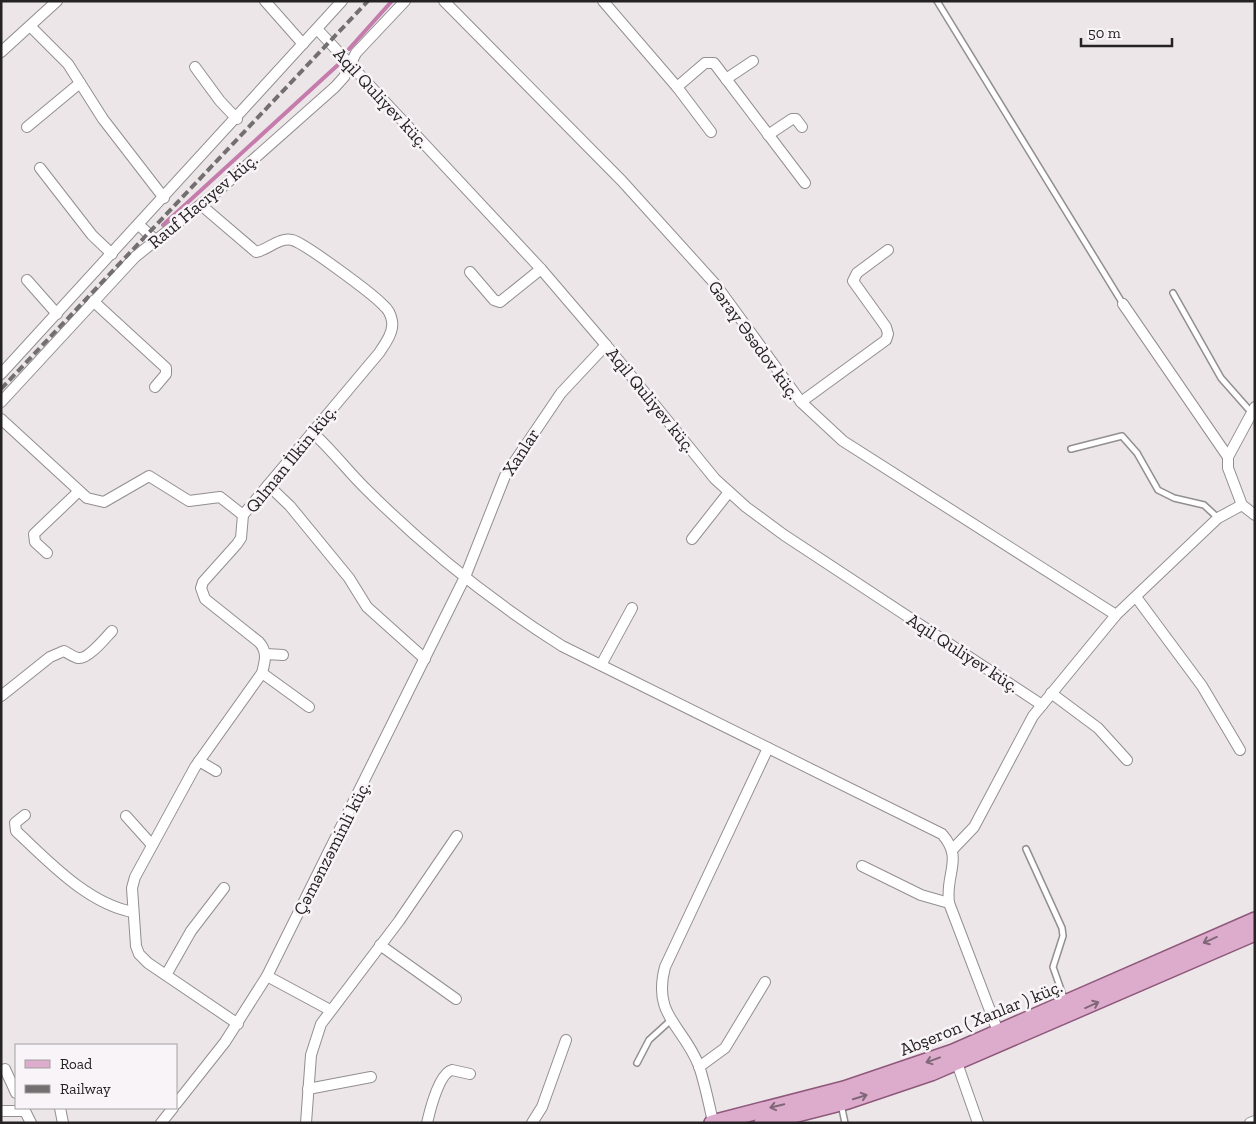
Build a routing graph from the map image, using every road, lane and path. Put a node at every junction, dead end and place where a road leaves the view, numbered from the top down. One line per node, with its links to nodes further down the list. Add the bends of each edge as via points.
1 (57, 1): 8 (street)
2 (265, 1): 10 (street)
3 (342, 1): 9 (street, Rauf Hacıyev küç.)
4 (405, 1): 13 (street, Rauf Hacıyev küç., via 356,53)
5 (444, 1): 42 (street, Gəray Əsədov küç., via 622,181 716,285)
6 (603, 1): 17 (street)
7 (937, 1): 36 (lane)
8 (30, 26): 11 (street); 16 (street, via 68,64)
9 (317, 29): 10 (street, Rauf Hacıyev küç.); 13 (street, Aqil Quliyev küç.)
10 (303, 44): 18 (street, Rauf Hacıyev küç.)
11 (1, 52)
12 (753, 61): 15 (street)
13 (350, 65): 26 (street, Rauf Hacıyev küç., via 335,87); 31 (street, Aqil Quliyev küç.)
14 (195, 67): 18 (street)
15 (726, 79): 17 (street, via 714,63 709,62); 22 (street)
16 (80, 84): 19 (street); 25 (street)
17 (677, 87): 21 (street)
18 (237, 119): 25 (street, Rauf Hacıyev küç.)
19 (27, 127)
20 (802, 127): 22 (street, via 792,119)
21 (711, 132)
22 (768, 135): 24 (street)
23 (40, 168): 30 (street, via 92,235)
24 (806, 184)
25 (164, 198): 27 (street, Rauf Hacıyev küç.)
26 (201, 205): 28 (street, Rauf Hacıyev küç.); 45 (street, Qılman İlkin küç., via 256,252 266,250 280,240 292,240 344,274 384,305 390,314 393,324 389,337)
27 (140, 225): 28 (street); 30 (street, Rauf Hacıyev küç.)
28 (155, 240): 35 (street, Rauf Hacıyev küç.)
29 (888, 250): 42 (street, via 856,273 853,281 886,327 886,340)
30 (112, 254): 37 (street, Rauf Hacıyev küç.)
31 (541, 269): 32 (street, via 500,302 494,300); 38 (street, Aqil Quliyev küç.)
32 (470, 272)
33 (27, 280): 37 (street)
34 (1173, 293): 43 (lane, via 1221,378)
35 (93, 301): 40 (street, via 166,368 166,374); 41 (street, Rauf Hacıyev küç.)
36 (1123, 304): 47 (street)
37 (57, 314): 39 (street, Rauf Hacıyev küç.)
38 (606, 345): 50 (street, Aqil Quliyev küç.); 57 (street, Xanlar, via 561,393 505,476)
39 (1, 374)
40 (155, 387)
41 (1, 402)
42 (801, 402): 60 (street, Gəray Əsədov küç., via 843,441)
43 (1253, 410): 47 (street)
44 (1, 419): 49 (street)
45 (312, 432): 48 (street, Qılman İlkin küç.); 57 (street, via 370,492)
46 (1071, 449): 54 (lane, via 1122,436 1137,453 1158,490 1174,498 1204,505)
47 (1228, 457): 51 (street, via 1228,468)
48 (268, 486): 52 (street, Qılman İlkin küç.); 64 (street, via 296,513 349,578 367,607)
49 (78, 492): 52 (street, via 104,502 149,476 189,501 220,497); 56 (street, via 34,534 35,542)
50 (729, 492): 55 (street); 69 (street, Aqil Quliyev küç., via 784,535)
51 (1242, 505): 53 (street); 54 (street)
52 (244, 515): 62 (street, Qılman İlkin küç., via 242,538 201,588 205,599 259,642)
53 (1255, 515)
54 (1218, 518): 58 (street)
55 (692, 539)
56 (47, 553)
57 (465, 578): 64 (street, Çəmənzəminli küç.); 65 (street, via 539,631)
58 (1136, 597): 60 (street); 72 (street, via 1202,686)
59 (632, 608): 65 (street)
60 (1116, 615): 67 (street)
61 (112, 631): 68 (street, via 82,658 64,651 54,654)
62 (266, 654): 63 (street); 66 (street)
63 (284, 655)
64 (425, 659): 90 (street, Çəmənzəminli küç.)
65 (600, 665): 71 (street)
66 (262, 673): 70 (street); 73 (street)
67 (1051, 692): 69 (street); 74 (street, via 1098,728)
68 (1, 696)
69 (1042, 705): 81 (street, via 1022,733 974,827)
70 (309, 707)
71 (768, 748): 81 (street, via 942,834); 95 (street, via 665,967 661,996)
72 (1240, 750)
73 (199, 760): 75 (street); 79 (street)
74 (1127, 760)
75 (216, 771)
76 (25, 815): 85 (street, via 15,823 16,831 62,875 112,906)
77 (126, 816): 79 (street)
78 (457, 836): 88 (street)
79 (152, 845): 85 (street, via 133,882)
80 (1026, 848): 93 (lane, via 1062,928 1063,936 1053,967)
81 (953, 849): 84 (street)
82 (862, 866): 84 (street, via 921,895)
83 (224, 888): 89 (street, via 191,932)
84 (949, 903): 97 (street)
85 (133, 912): 89 (street, via 139,954)
86 (1255, 920): 93 (main road, Abşeron ( Xanlar ) küç., one-way to 93)
87 (1255, 933): 99 (main road, one-way to 87)
88 (380, 945): 92 (street); 94 (street)
89 (166, 975): 96 (street)
90 (267, 976): 94 (street); 96 (street, Çəmənzəminli küç.)
91 (765, 982): 101 (street, via 725,1048)
92 (456, 999)
93 (1066, 1004): 97 (main road, Abşeron ( Xanlar ) küç.)
94 (330, 1010): 105 (street, via 315,1037 310,1055)
95 (672, 1020): 100 (lane, via 649,1040); 101 (street)
96 (238, 1024): 107 (street, Çəmənzəminli küç.)
97 (999, 1034): 99 (main road, Abşeron ( Xanlar ) küç.)
98 (566, 1040): 119 (street, via 542,1107)
99 (955, 1057): 108 (main road, one-way to 99, via 897,1086); 120 (main road, Abşeron ( Xanlar ) küç., one-way to 120); 123 (street)
100 (636, 1063)
101 (699, 1066): 120 (street)
102 (5, 1069): 106 (street)
103 (470, 1074): 118 (street, via 452,1070 444,1075)
104 (371, 1077): 105 (street)
105 (308, 1089): 117 (street)
106 (15, 1092)
107 (178, 1101)
108 (840, 1103): 121 (main road); 122 (lane)
109 (24, 1109): 112 (street); 114 (street)
110 (60, 1109): 115 (street)
111 (172, 1109): 116 (street)
112 (1, 1111)
113 (1255, 1121): 124 (street)
114 (32, 1123)
115 (63, 1123)
116 (161, 1123)
117 (306, 1123)
118 (427, 1123)
119 (532, 1123)
120 (713, 1123)
121 (762, 1123)
122 (845, 1123)
123 (978, 1123)
124 (1250, 1123)

